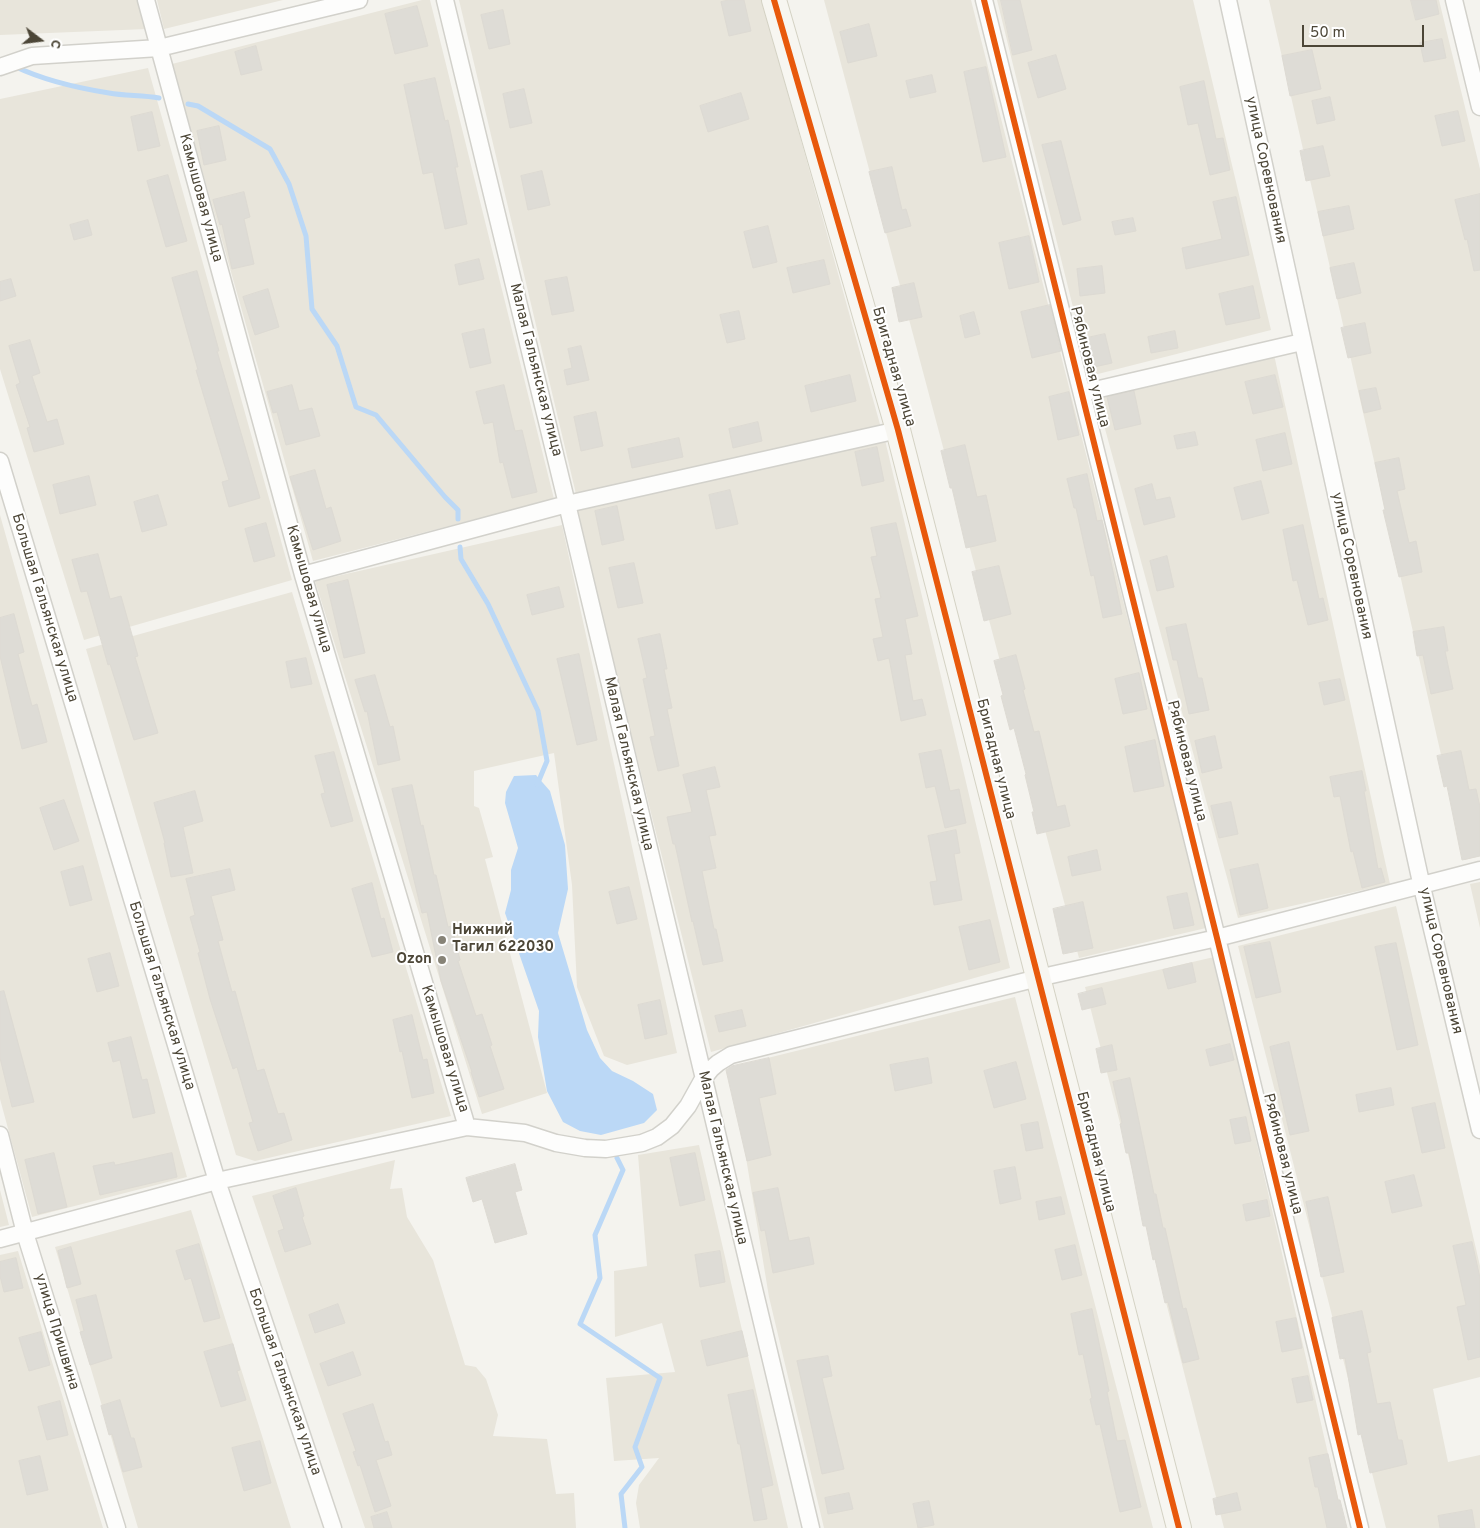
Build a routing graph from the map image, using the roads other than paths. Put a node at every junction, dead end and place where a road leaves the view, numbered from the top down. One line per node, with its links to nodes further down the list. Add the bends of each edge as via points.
1 (146, 0): 8 (street, Камышовая улица)
2 (359, 0): 8 (street)
3 (445, 0): 16 (street, Малая Гальянская улица)
4 (774, 0): 13 (street, Бригадная улица)
5 (984, 0): 12 (street, Рябиновая улица)
6 (1228, 0): 11 (street, улица Соревнования)
7 (1454, 0): 10 (street)
8 (159, 48): 9 (street, via 32,56); 17 (street, Камышовая улица)
9 (0, 67)
10 (1480, 106)
11 (1302, 342): 12 (street); 19 (street, улица Соревнования)
12 (1082, 393): 20 (street, Рябиновая улица)
13 (898, 430): 16 (street); 21 (street, Бригадная улица)
14 (0, 461): 15 (street, Большая Гальянская улица)
15 (5, 497): 26 (street, Большая Гальянская улица)
16 (567, 504): 17 (street); 22 (street, Малая Гальянская улица)
17 (303, 575): 23 (street, Камышовая улица)
18 (1480, 870): 19 (street)
19 (1422, 887): 20 (street); 24 (street, улица Соревнования)
20 (1217, 938): 21 (street); 33 (street, Рябиновая улица)
21 (1038, 978): 22 (street, via 731,1055); 32 (street, Бригадная улица)
22 (703, 1079): 23 (street, via 672,1126 642,1143 606,1149 585,1148 525,1133); 31 (street, Малая Гальянская улица)
23 (467, 1126): 26 (street)
24 (1480, 1130)
25 (0, 1135): 27 (street, улица Пришвина)
26 (216, 1181): 27 (street); 30 (street, Большая Гальянская улица)
27 (25, 1233): 28 (street); 29 (street, улица Пришвина)
28 (0, 1239)
29 (117, 1528)
30 (333, 1528)
31 (811, 1528)
32 (1179, 1528)
33 (1360, 1528)

